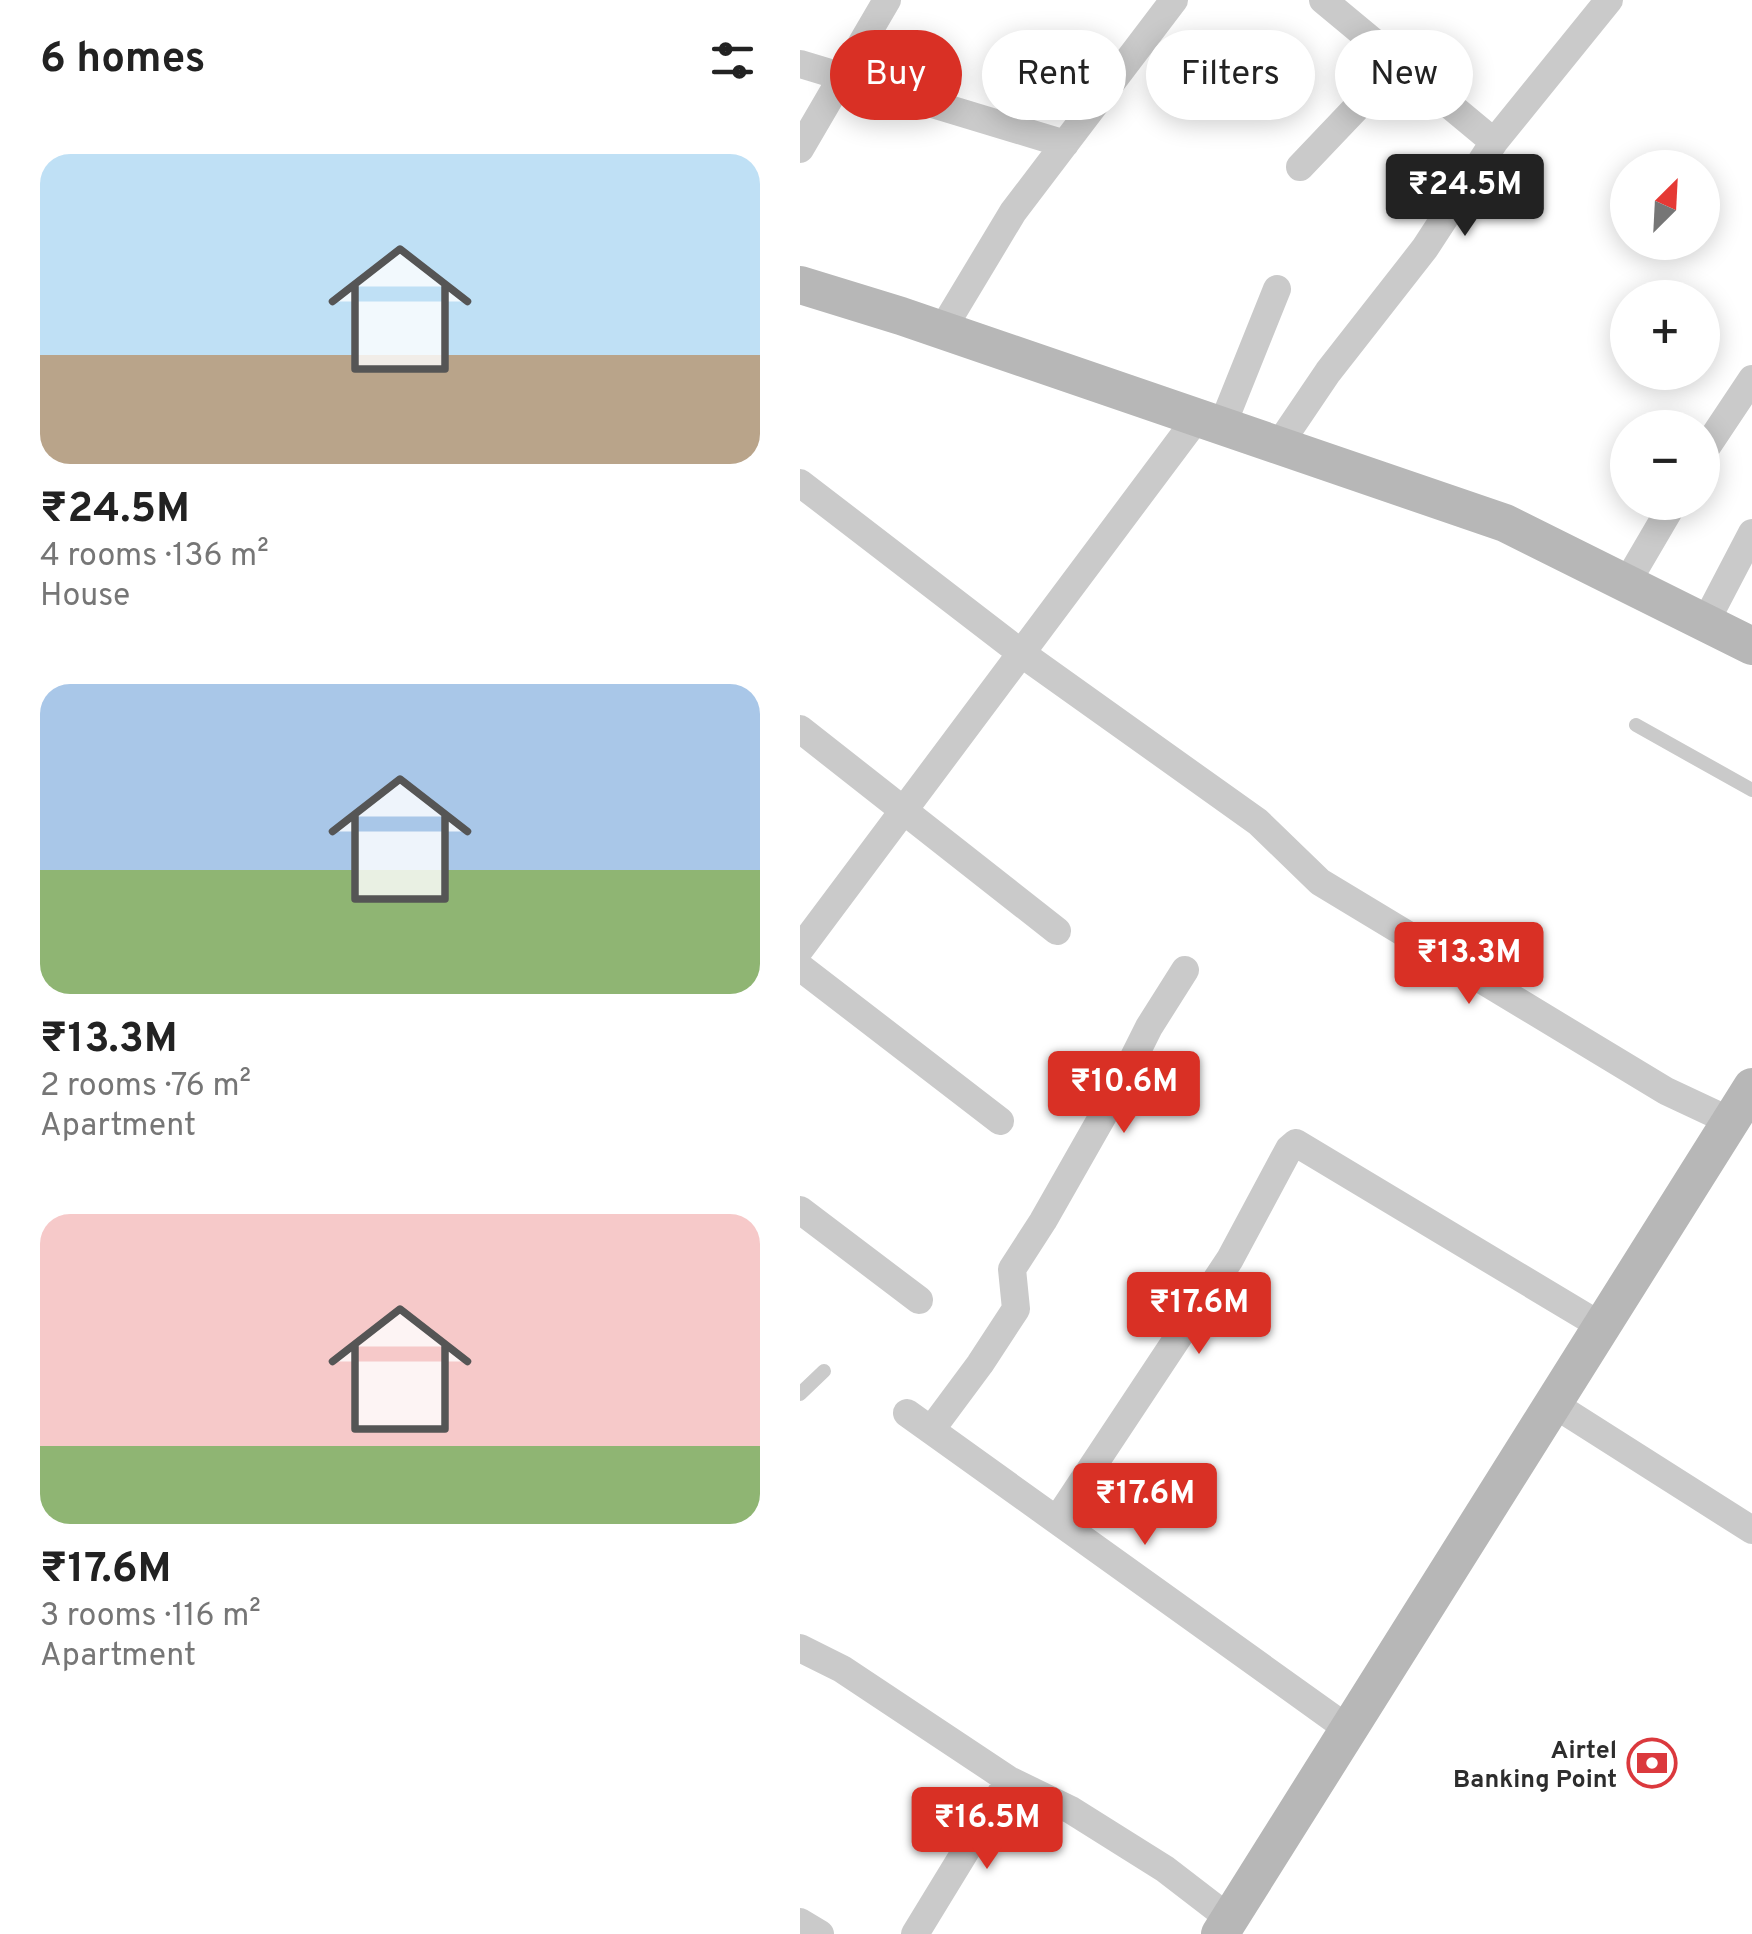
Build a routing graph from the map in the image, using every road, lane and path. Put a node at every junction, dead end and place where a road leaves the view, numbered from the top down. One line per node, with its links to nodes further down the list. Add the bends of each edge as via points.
1 (886, 0): 5 (street)
2 (1174, 0): 14 (street)
3 (1323, 0): 6 (street)
4 (1609, 0): 13 (street)
5 (869, 30)
6 (1359, 30)
7 (800, 64): 8 (street)
8 (830, 72)
9 (830, 98): 15 (street)
10 (962, 112): 14 (street)
11 (1345, 120): 16 (street)
12 (1468, 120): 13 (street)
13 (1494, 142): 23 (street, via 1425,248)
14 (1065, 144): 19 (street, via 1014,212)
15 (800, 148)
16 (1300, 167)
17 (800, 285): 19 (street)
18 (1276, 289): 21 (street)
19 (942, 330): 21 (street)
20 (1752, 380): 22 (street)
21 (1210, 422): 23 (street); 30 (street)
22 (1720, 427)
23 (1278, 446): 27 (street, via 1504,523)
24 (800, 482): 30 (street)
25 (1663, 520): 27 (street)
26 (1752, 533): 28 (street)
27 (1626, 584): 28 (street)
28 (1706, 623): 29 (street)
29 (1752, 646)
30 (1021, 653): 34 (street); 41 (street, via 1258,822 1320,882 1666,1091)
31 (1636, 724): 33 (lane)
32 (800, 729): 34 (street)
33 (1752, 790)
34 (903, 810): 35 (street); 36 (street)
35 (1056, 931)
36 (800, 948)
37 (800, 967): 40 (street)
38 (1185, 970): 49 (street, via 1012,1269 1016,1309)
39 (1752, 1087): 41 (street)
40 (1000, 1121)
41 (1730, 1121): 44 (street)
42 (800, 1210): 43 (street)
43 (919, 1300)
44 (1601, 1326): 47 (street); 50 (street, via 1296,1142 1230,1259)
45 (824, 1371): 46 (lane)
46 (800, 1394)
47 (1552, 1403): 51 (street); 53 (street)
48 (907, 1413): 49 (street)
49 (931, 1430): 50 (street)
50 (1057, 1520): 53 (street)
51 (1752, 1530)
52 (800, 1648): 54 (street, via 842,1668)
53 (1348, 1730): 56 (street)
54 (1009, 1780): 56 (street, via 1165,1870); 58 (street)
55 (800, 1922): 57 (street)
56 (1225, 1927)
57 (820, 1934)
58 (915, 1934)

